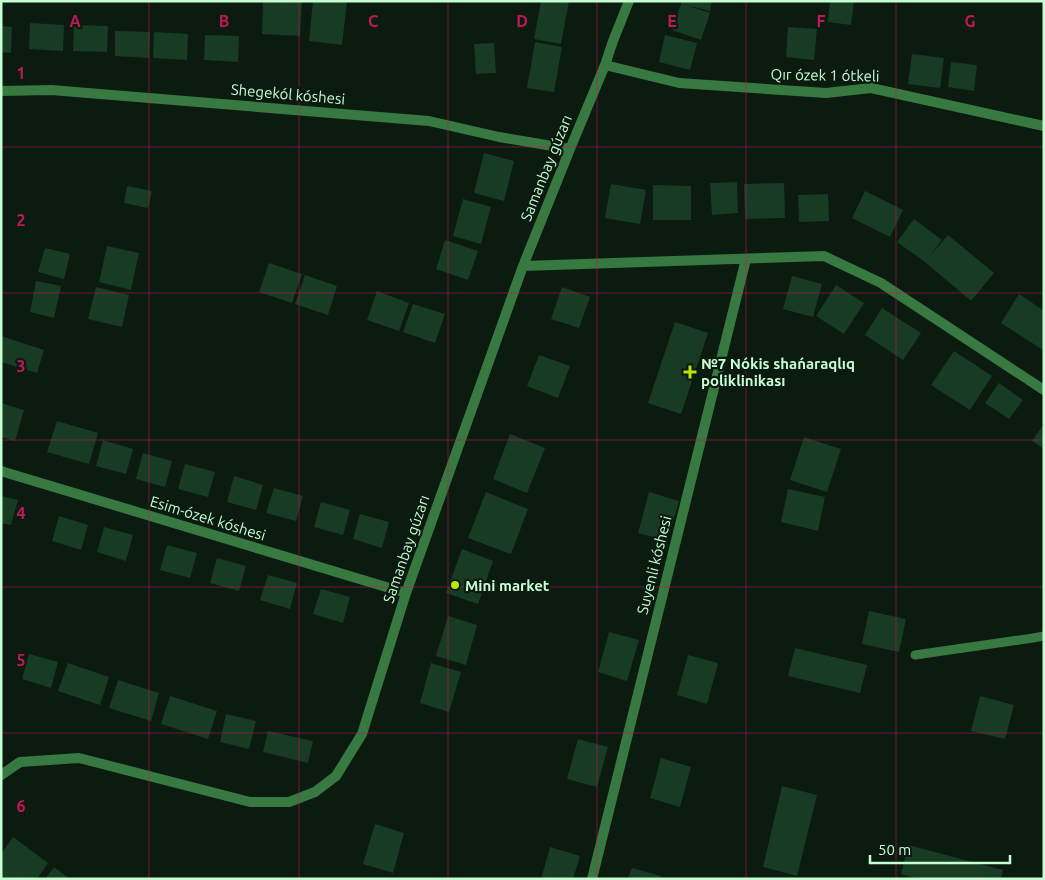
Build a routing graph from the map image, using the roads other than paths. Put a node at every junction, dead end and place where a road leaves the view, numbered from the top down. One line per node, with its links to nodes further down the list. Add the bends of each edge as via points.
1 (629, 1): 2 (street, Samanbay gúzarı)
2 (605, 65): 4 (street, Qır ózek 1 ótkeli, via 678,83 826,93 871,88); 5 (street, Samanbay gúzarı)
3 (1, 91): 5 (street, Shegekól kóshesi, via 51,90 429,121)
4 (1044, 126)
5 (570, 149): 7 (street, Samanbay gúzarı)
6 (746, 259): 7 (street); 8 (street, via 824,256 881,283); 14 (street, Suyenli kóshesi)
7 (523, 266): 10 (street, Samanbay gúzarı)
8 (1044, 390)
9 (1, 471): 10 (street, Esim-ózek kóshesi)
10 (406, 593): 13 (street, Samanbay gúzarı, via 362,734 336,776 315,792 289,802 250,802 79,758 20,762)
11 (1044, 636): 12 (lane)
12 (915, 655)
13 (1, 775)
14 (592, 879)

